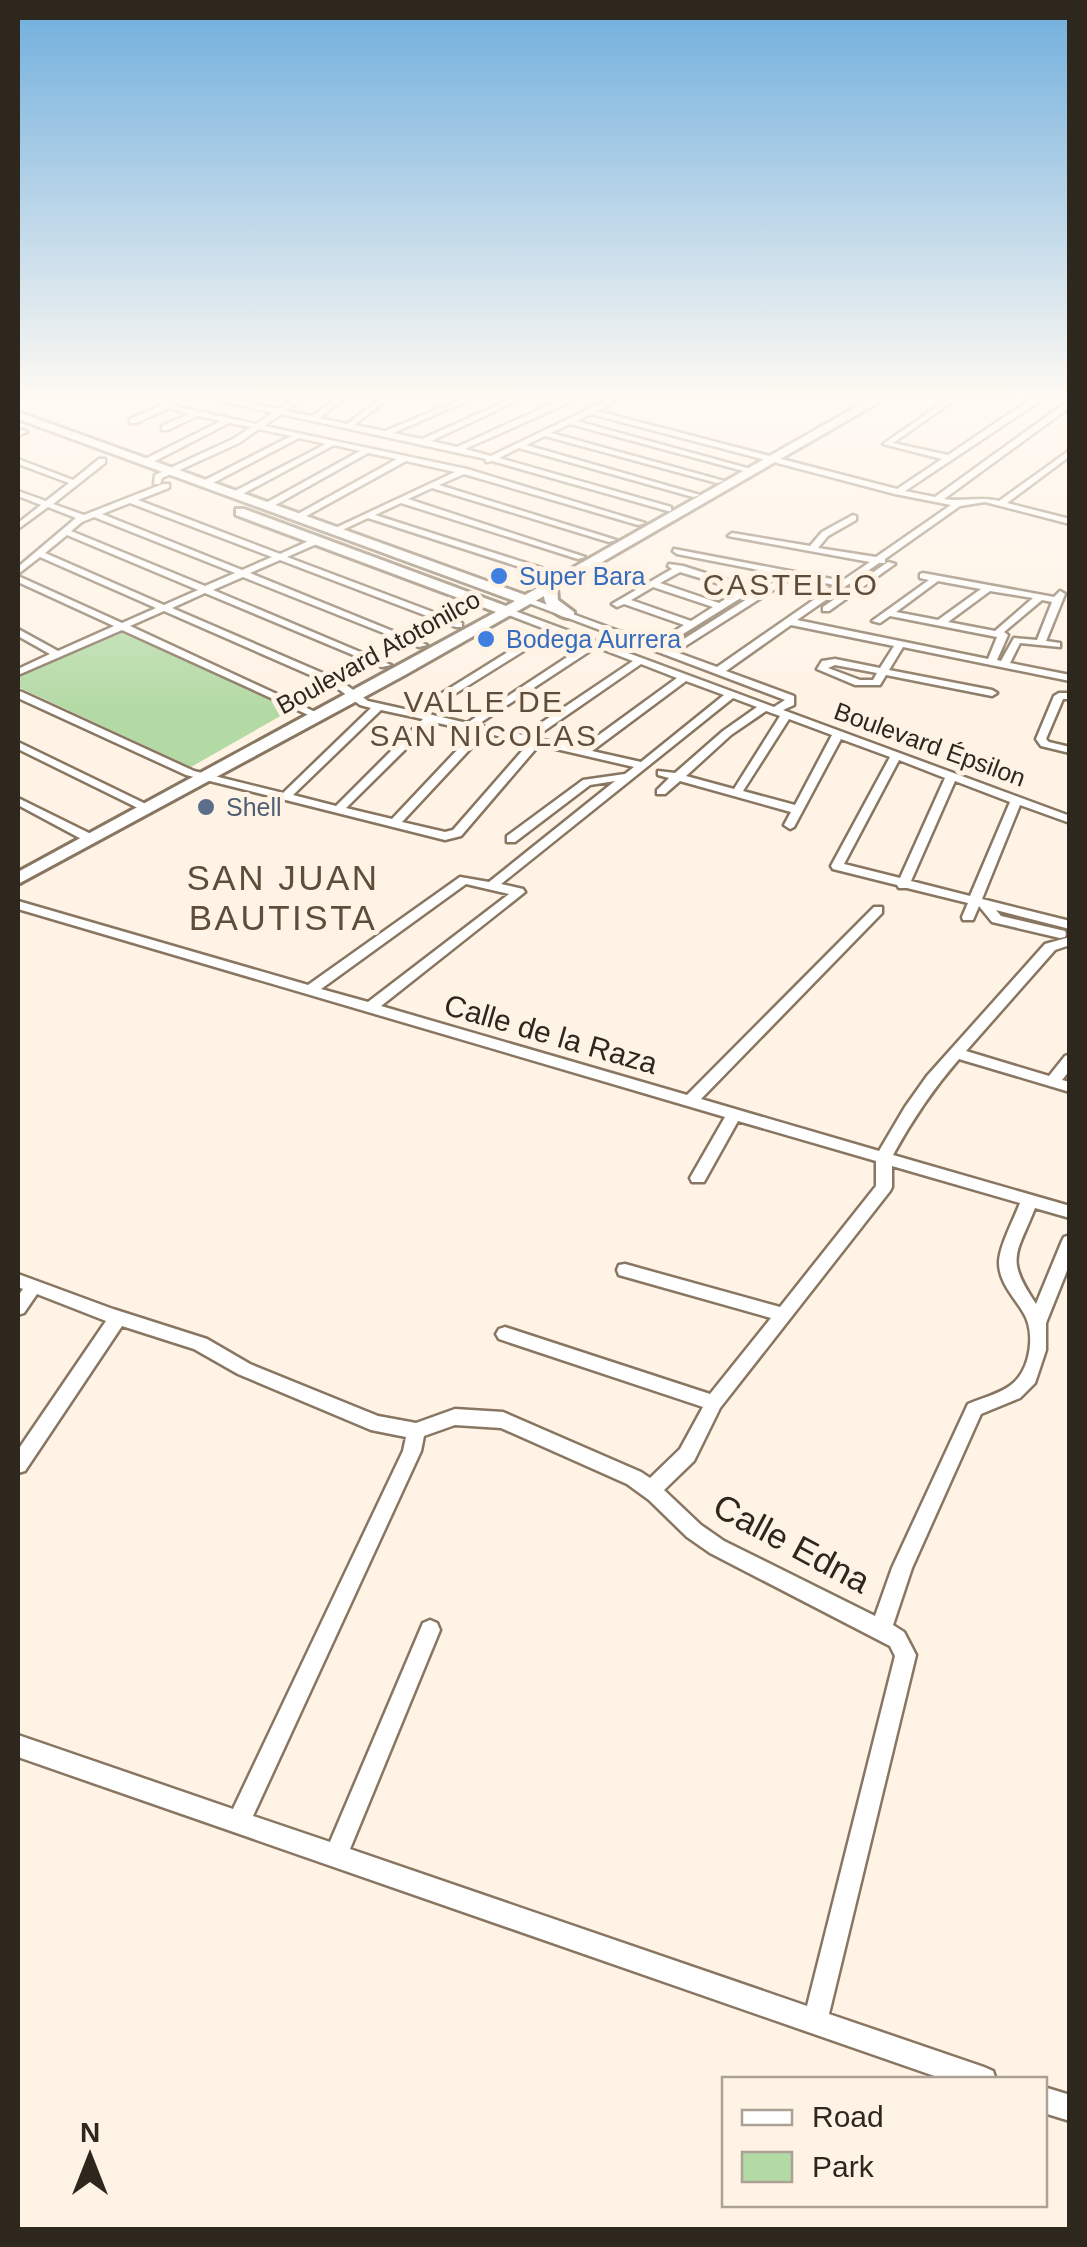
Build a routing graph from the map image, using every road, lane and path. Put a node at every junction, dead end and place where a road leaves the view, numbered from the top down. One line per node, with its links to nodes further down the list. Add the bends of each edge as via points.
1 (34, 500): 20 (street)
2 (54, 500): 20 (street)
3 (130, 500): 23 (street); 39 (street)
4 (204, 500): 35 (street, Boulevard Épsilon)
5 (251, 500): 21 (street, Boulevard Épsilon)
6 (278, 500): 21 (street)
7 (329, 500): 25 (street)
8 (401, 500): 24 (street); 40 (street)
9 (478, 500): 34 (street)
10 (560, 500): 30 (street)
11 (636, 500): 22 (street)
12 (686, 500): 22 (street, Boulevard Atotonilco)
13 (696, 500): 47 (street, Boulevard Atotonilco)
14 (941, 500): 18 (street)
15 (974, 500): 18 (street)
16 (981, 500): 19 (street)
17 (1006, 500): 19 (street)
18 (958, 504): 41 (street)
19 (1000, 504): 28 (street)
20 (48, 505): 26 (street); 29 (street)
21 (267, 506): 25 (street, Boulevard Épsilon)
22 (668, 509): 30 (street, Boulevard Atotonilco)
23 (94, 514): 26 (street); 43 (street)
24 (370, 516): 32 (street); 47 (street)
25 (298, 517): 32 (street, Boulevard Épsilon)
26 (83, 518): 31 (street)
27 (853, 518): 36 (street)
28 (1068, 521)
29 (18, 524)
30 (641, 524): 34 (street, Boulevard Atotonilco)
31 (65, 532): 38 (street); 52 (street)
32 (340, 532): 35 (street, via 346,538 341,542); 48 (street, Boulevard Épsilon)
33 (732, 536): 36 (street)
34 (612, 540): 40 (street, Boulevard Atotonilco)
35 (318, 542): 39 (street); 54 (street, Boulevard Épsilon)
36 (811, 550): 41 (street)
37 (677, 551): 50 (street)
38 (38, 554): 42 (street); 57 (street)
39 (278, 557): 43 (street); 63 (street)
40 (582, 557): 47 (street, Boulevard Atotonilco)
41 (876, 560): 50 (street); 62 (street, via 891,564)
42 (18, 571)
43 (242, 573): 52 (street); 74 (street)
44 (923, 576): 45 (street)
45 (936, 578): 51 (street); 59 (street)
46 (18, 579): 65 (street)
47 (548, 579): 48 (street); 56 (street, Boulevard Atotonilco); 60 (street, via 551,602)
48 (480, 583): 56 (street, Boulevard Épsilon)
49 (653, 584): 53 (street, via 676,567); 58 (street); 66 (street, via 620,602)
50 (842, 584): 62 (street)
51 (988, 588): 55 (street); 64 (street)
52 (202, 590): 57 (street); 82 (street)
53 (748, 590): 58 (street); 77 (street, via 769,578 784,581)
54 (462, 595): 56 (street, Boulevard Épsilon); 63 (street, via 474,608)
55 (1040, 597): 68 (street); 71 (street, via 1059,596)
56 (508, 603): 60 (street, Boulevard Épsilon); 63 (street, Boulevard Atotonilco); 67 (street, Boulevard Épsilon); 92 (street, Boulevard Atotonilco)
57 (162, 607): 65 (street); 92 (street)
58 (721, 607): 66 (street)
59 (887, 613): 61 (street); 64 (street)
60 (569, 615): 76 (street, Boulevard Épsilon)
61 (876, 620)
62 (800, 621): 70 (street); 79 (street); 85 (street); 88 (street)
63 (462, 623): 74 (street, Boulevard Atotonilco)
64 (940, 623): 68 (street)
65 (120, 625): 78 (street); 99 (street)
66 (692, 625): 76 (street)
67 (559, 630): 72 (street, Boulevard Épsilon); 76 (street, Boulevard Épsilon, via 586,625); 100 (street)
68 (998, 634): 79 (street, via 1005,637)
69 (20, 636): 78 (street)
70 (884, 642): 75 (street); 83 (street)
71 (1041, 642): 73 (street); 81 (street, via 1017,640)
72 (596, 644): 80 (street, Boulevard Épsilon); 102 (street)
73 (1057, 644)
74 (422, 645): 82 (street, Boulevard Atotonilco)
75 (899, 645): 79 (street); 87 (street)
76 (652, 646): 77 (street, Boulevard Épsilon)
77 (670, 652): 85 (street, Boulevard Épsilon)
78 (56, 654): 86 (street)
79 (993, 659): 81 (street)
80 (642, 660): 89 (street, Boulevard Épsilon); 104 (street)
81 (1006, 662): 84 (street); 90 (street)
82 (386, 665): 92 (street, Boulevard Atotonilco)
83 (870, 669): 87 (street); 87 (street, via 822,666 863,683 876,683)
84 (1070, 669)
85 (720, 670): 88 (street, Boulevard Épsilon)
86 (18, 672)
87 (884, 672): 97 (street, via 994,689)
88 (732, 675): 91 (street, Boulevard Épsilon)
89 (684, 676): 94 (street, Boulevard Épsilon); 107 (street)
90 (1070, 678)
91 (751, 682): 98 (street, via 755,696); 98 (street, Boulevard Épsilon, via 790,698)
92 (350, 692): 96 (street); 99 (street, Boulevard Atotonilco)
93 (18, 694): 111 (street)
94 (732, 694): 98 (street, Boulevard Épsilon); 109 (street)
95 (1070, 696): 106 (street, via 1059,696 1040,739)
96 (378, 706): 100 (street); 117 (street)
97 (986, 706)
98 (775, 711): 103 (street, Boulevard Épsilon); 113 (street, via 727,732); 116 (street)
99 (311, 713): 111 (street, Boulevard Atotonilco)
100 (414, 714): 101 (street)
101 (431, 718): 102 (street); 122 (street)
102 (476, 728): 104 (street); 124 (street)
103 (838, 734): 108 (street, Boulevard Épsilon); 121 (street)
104 (530, 740): 107 (street); 124 (street, via 457,833)
105 (18, 745): 120 (street)
106 (1070, 750)
107 (583, 752): 109 (street)
108 (897, 754): 112 (street, Boulevard Épsilon); 130 (street, via 836,865)
109 (642, 765): 114 (street)
110 (662, 773): 113 (street)
111 (197, 774): 117 (street); 120 (street, Boulevard Atotonilco)
112 (952, 775): 118 (street, Boulevard Épsilon); 130 (street)
113 (677, 777): 115 (street); 116 (street)
114 (623, 778): 127 (street, via 584,784); 129 (street)
115 (661, 792)
116 (736, 794): 121 (street)
117 (285, 796): 122 (street)
118 (1016, 800): 123 (street, Boulevard Épsilon); 131 (street)
119 (18, 801): 126 (street)
120 (141, 805): 126 (street, Boulevard Atotonilco)
121 (795, 809): 125 (street)
122 (338, 810): 124 (street)
123 (1070, 820)
124 (395, 824)
125 (790, 824)
126 (85, 837): 128 (street, Boulevard Atotonilco)
127 (511, 838)
128 (21, 870)
129 (494, 884): 136 (street, via 464,880); 137 (street, via 520,896)
130 (903, 885): 131 (street)
131 (979, 903): 134 (street); 135 (street, via 996,919)
132 (18, 905): 136 (street, Calle de la Raza)
133 (878, 910): 142 (street)
134 (968, 916)
135 (1063, 933): 138 (street)
136 (309, 991): 137 (street, Calle de la Raza)
137 (368, 1009): 142 (street, Calle de la Raza)
138 (959, 1054): 140 (street); 144 (street, via 921,1096)
139 (1070, 1059): 140 (street)
140 (1052, 1082): 141 (street)
141 (1070, 1087)
142 (689, 1102): 143 (street, Calle de la Raza)
143 (734, 1115): 144 (street, Calle de la Raza); 145 (street)
144 (884, 1156): 146 (street, Calle de la Raza); 152 (street, via 884,1187)
145 (698, 1178)
146 (1030, 1199): 147 (street, Calle de la Raza); 154 (street, via 1007,1268)
147 (1070, 1212)
148 (1070, 1241): 154 (street)
149 (625, 1270): 152 (street)
150 (26, 1283): 151 (street); 153 (street, Calle Edna)
151 (18, 1308)
152 (782, 1314): 156 (street)
153 (118, 1318): 157 (street, Calle Edna, via 207,1345 244,1369 377,1424); 158 (street)
154 (1038, 1320): 160 (street, via 1038,1345 1024,1385 974,1408)
155 (506, 1334): 156 (street)
156 (714, 1403): 159 (street, via 687,1455)
157 (416, 1431): 159 (street, Calle Edna, via 455,1417 503,1420); 163 (street)
158 (18, 1465)
159 (652, 1489): 160 (street, Calle Edna, via 671,1514 717,1548)
160 (881, 1629): 165 (street, Calle Edna, via 906,1655)
161 (430, 1630): 164 (street)
162 (18, 1746): 163 (street)
163 (239, 1821): 164 (street)
164 (336, 1856): 165 (street)
165 (815, 2022): 166 (street)
166 (975, 2077)

